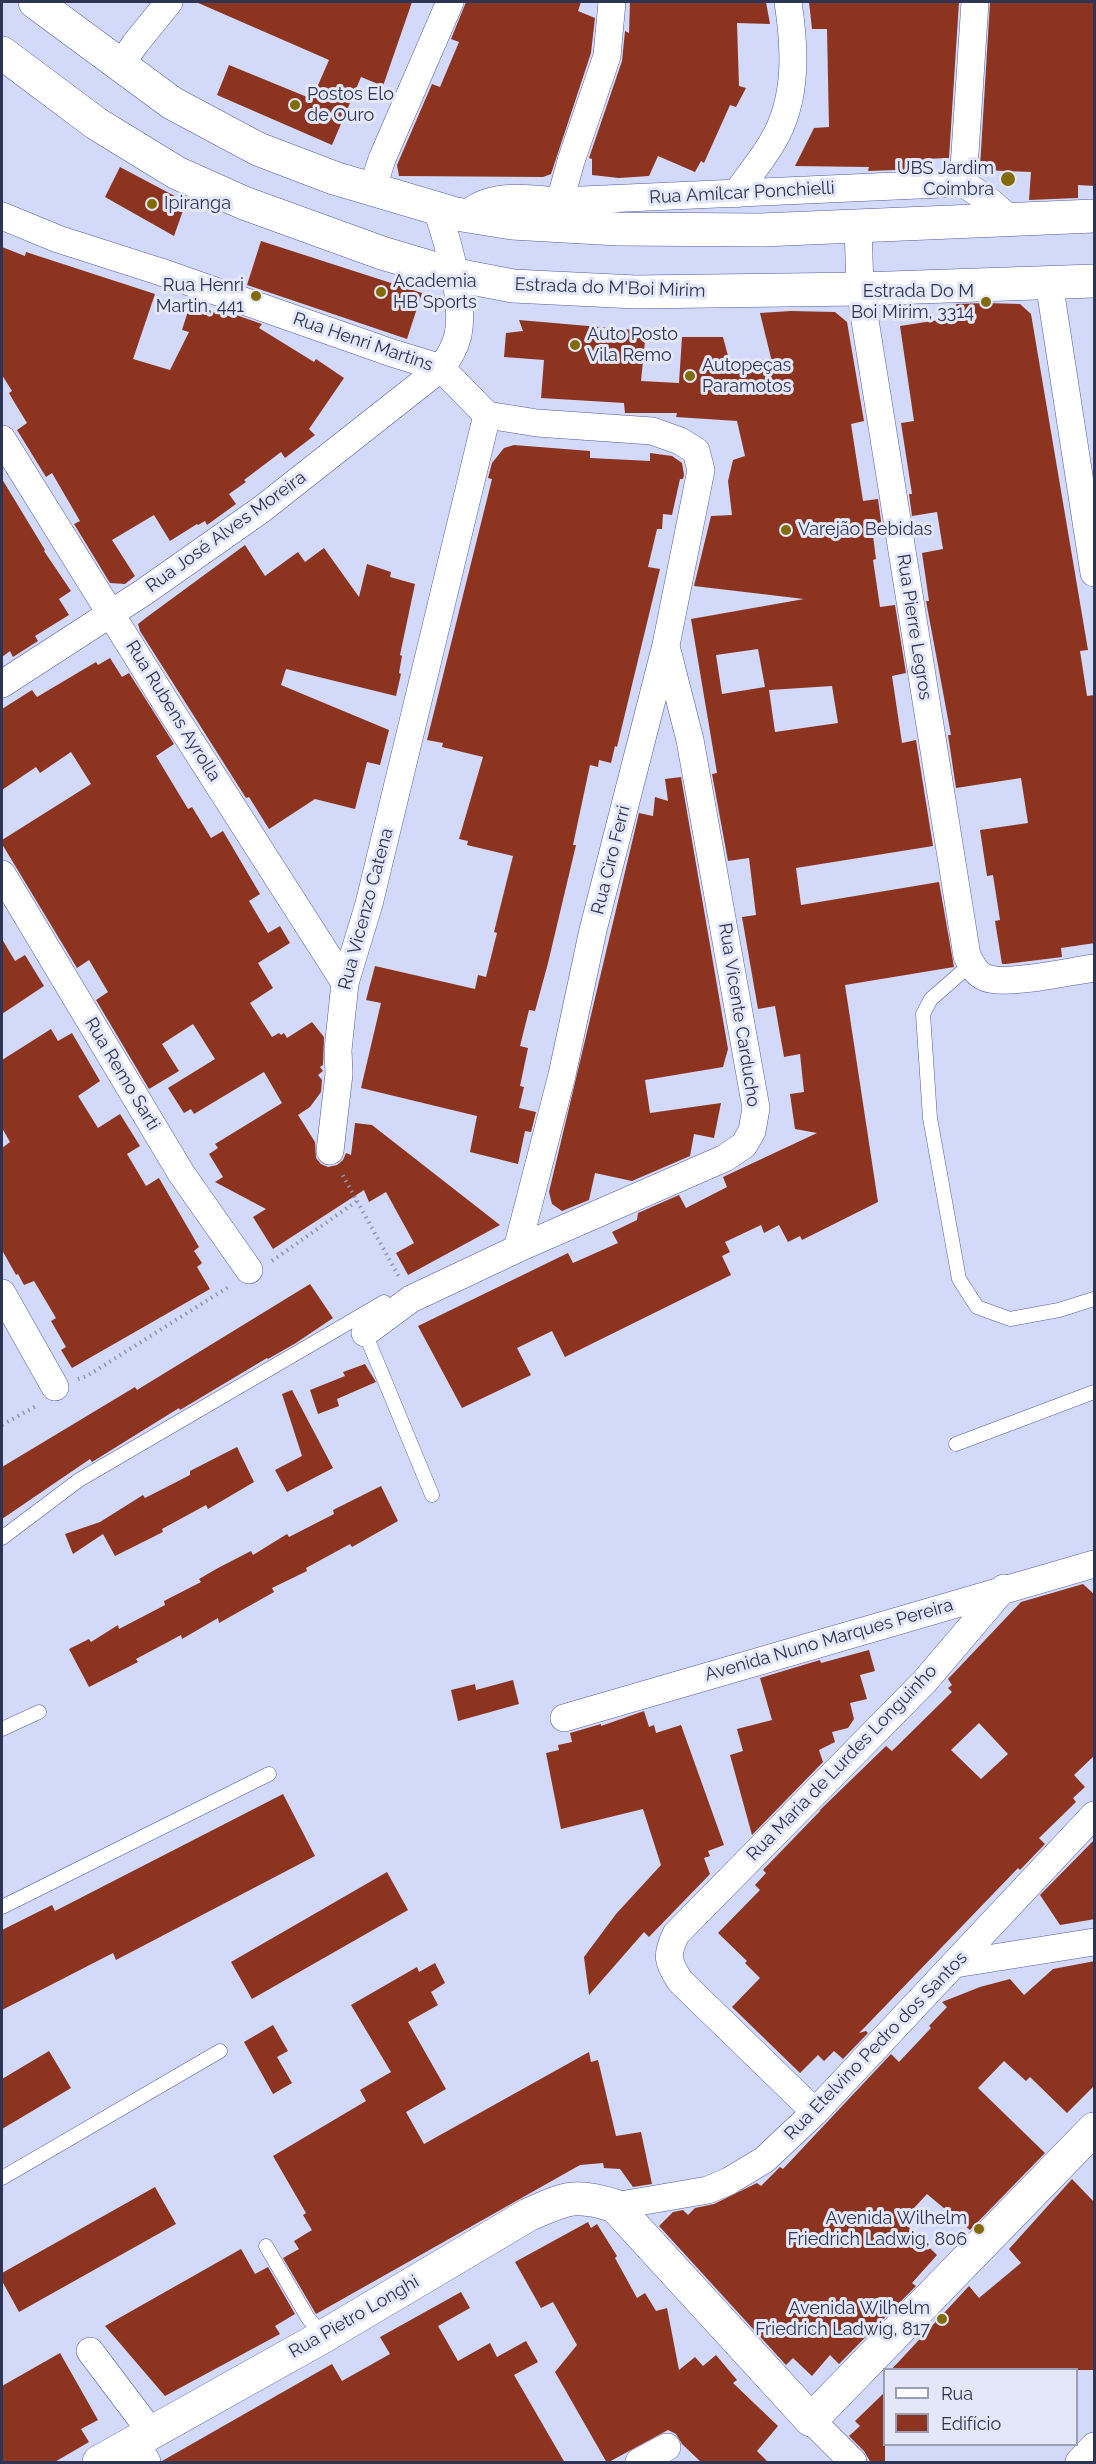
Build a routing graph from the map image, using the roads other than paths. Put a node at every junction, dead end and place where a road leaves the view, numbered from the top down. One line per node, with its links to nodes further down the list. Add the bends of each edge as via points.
1 (35, 2): 8 (main road)
2 (170, 2): 8 (street)
3 (450, 2): 10 (street)
4 (612, 2): 12 (street, via 607,56)
5 (788, 2): 11 (street, via 794,63 788,105 774,140)
6 (975, 2): 9 (street)
7 (2, 53): 18 (main road, Estrada do M'Boi Mirim, via 97,124 177,173 244,203)
8 (120, 66): 10 (main road, via 172,103 258,149)
9 (963, 183): 11 (street, Rua Amílcar Ponchielli); 16 (street)
10 (372, 190): 13 (main road)
11 (736, 194): 12 (street, Rua Amílcar Ponchielli)
12 (560, 201): 13 (street, Rua Amílcar Ponchielli, via 511,198)
13 (452, 213): 17 (main road, via 512,223 618,229); 18 (street)
14 (2, 216): 22 (street, Rua Henri Martins, via 58,239)
15 (1095, 216): 16 (main road)
16 (1010, 219): 17 (main road)
17 (858, 226): 21 (street, Rua Pierre Legros)
18 (456, 275): 21 (main road, Estrada do M'Boi Mirim, via 513,286 636,292); 22 (street, via 458,334)
19 (1095, 281): 20 (main road, Estrada do M'Boi Mirim)
20 (1049, 282): 21 (main road, Estrada do M'Boi Mirim); 25 (street)
21 (860, 289): 30 (street, Rua Pierre Legros)
22 (441, 368): 23 (street, Rua Henri Martins); 26 (street, Rua José Alves Moreira, via 261,509)
23 (488, 415): 27 (street, Rua Ciro Ferri, via 537,423 652,431 696,451 701,470); 32 (street, Rua Vicenzo Catena, via 369,904)
24 (2, 439): 26 (street, Rua Rubens Ayrolla)
25 (1095, 573)
26 (112, 613): 28 (street, Rua José Alves Moreira); 32 (street, Rua Rubens Ayrolla)
27 (666, 645): 34 (street, Rua Ciro Ferri, via 598,908 562,1075); 34 (street, Rua Vicente Carducho, via 690,740 732,969 756,1108 752,1131 744,1145 725,1158)
28 (2, 684)
29 (2, 874): 35 (street, Rua Remo Sarti, via 181,1173)
30 (969, 960): 31 (street, via 977,973 987,979 1008,980); 37 (lane, via 923,1014 930,1118 959,1279 977,1306 1010,1319)
31 (1095, 968)
32 (345, 983): 33 (street, Rua Vicenzo Catena)
33 (330, 1151)
34 (517, 1249): 39 (street, Rua Vicente Carducho, via 411,1299)
35 (249, 1270)
36 (2, 1293): 40 (street)
37 (1095, 1299)
38 (384, 1302): 44 (lane, via 80,1480)
39 (365, 1333): 43 (lane)
40 (55, 1387)
41 (1095, 1392): 42 (lane)
42 (956, 1444)
43 (432, 1495)
44 (2, 1538)
45 (1095, 1564): 46 (street, Avenida Nuno Marques Pereira)
46 (1004, 1588): 48 (street, Avenida Nuno Marques Pereira); 56 (street, Rua Maria de Lurdes Longuinho, via 926,1681 676,1934 668,1951 670,1967 680,1981)
47 (39, 1712): 49 (lane)
48 (564, 1718)
49 (2, 1730)
50 (269, 1774): 52 (lane)
51 (1095, 1815): 54 (street, Rua Etelvino Pedro dos Santos)
52 (2, 1907)
53 (1095, 1942): 54 (street)
54 (955, 1964): 56 (street, Rua Etelvino Pedro dos Santos)
55 (220, 2051): 58 (lane)
56 (815, 2112): 59 (street, Rua Etelvino Pedro dos Santos, via 764,2160 729,2181 708,2190)
57 (1095, 2129): 63 (main road)
58 (2, 2178)
59 (615, 2206): 61 (main road, Rua Pietro Longhi, via 579,2199 561,2201 528,2215); 63 (main road)
60 (266, 2246): 61 (lane, via 308,2318)
61 (324, 2336): 64 (main road, Rua Pietro Longhi)
62 (90, 2350): 64 (street)
63 (811, 2420): 69 (street)
64 (144, 2445): 67 (main road, Rua Pietro Longhi)
65 (1095, 2446): 70 (street)
66 (667, 2447): 68 (street)
67 (99, 2463)
68 (639, 2463)
69 (853, 2463)
70 (1079, 2463)

